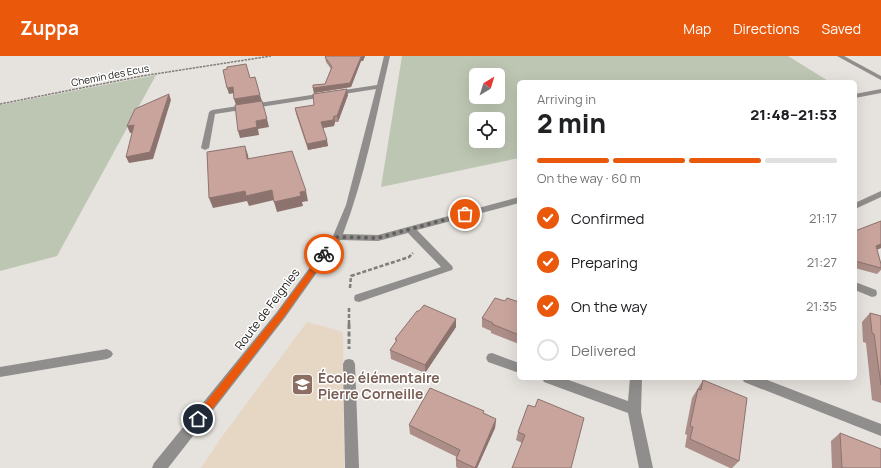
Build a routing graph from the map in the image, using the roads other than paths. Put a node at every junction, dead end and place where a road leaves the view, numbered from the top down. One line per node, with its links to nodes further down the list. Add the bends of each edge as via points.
1 (387, 56): 4 (street, Route de Feignies)
2 (840, 56): 3 (street)
3 (881, 78)
4 (379, 87): 7 (street, via 212,112); 12 (street, Route de Feignies, via 350,205)
5 (881, 91): 6 (street)
6 (857, 96)
7 (205, 148)
8 (881, 194): 10 (street)
9 (517, 201): 11 (street)
10 (857, 205)
11 (407, 230): 12 (street, via 378,238); 15 (street, via 448,268)
12 (337, 237): 26 (street, Route de Feignies, via 280,316)
13 (857, 287): 14 (street)
14 (872, 293)
15 (354, 300)
16 (107, 354): 20 (street)
17 (492, 358): 19 (street)
18 (349, 364): 27 (street)
19 (517, 367)
20 (0, 372)
21 (554, 380): 24 (street)
22 (636, 380): 24 (street)
23 (753, 380): 25 (street)
24 (634, 409): 28 (street)
25 (881, 430)
26 (159, 468)
27 (352, 468)
28 (646, 468)

